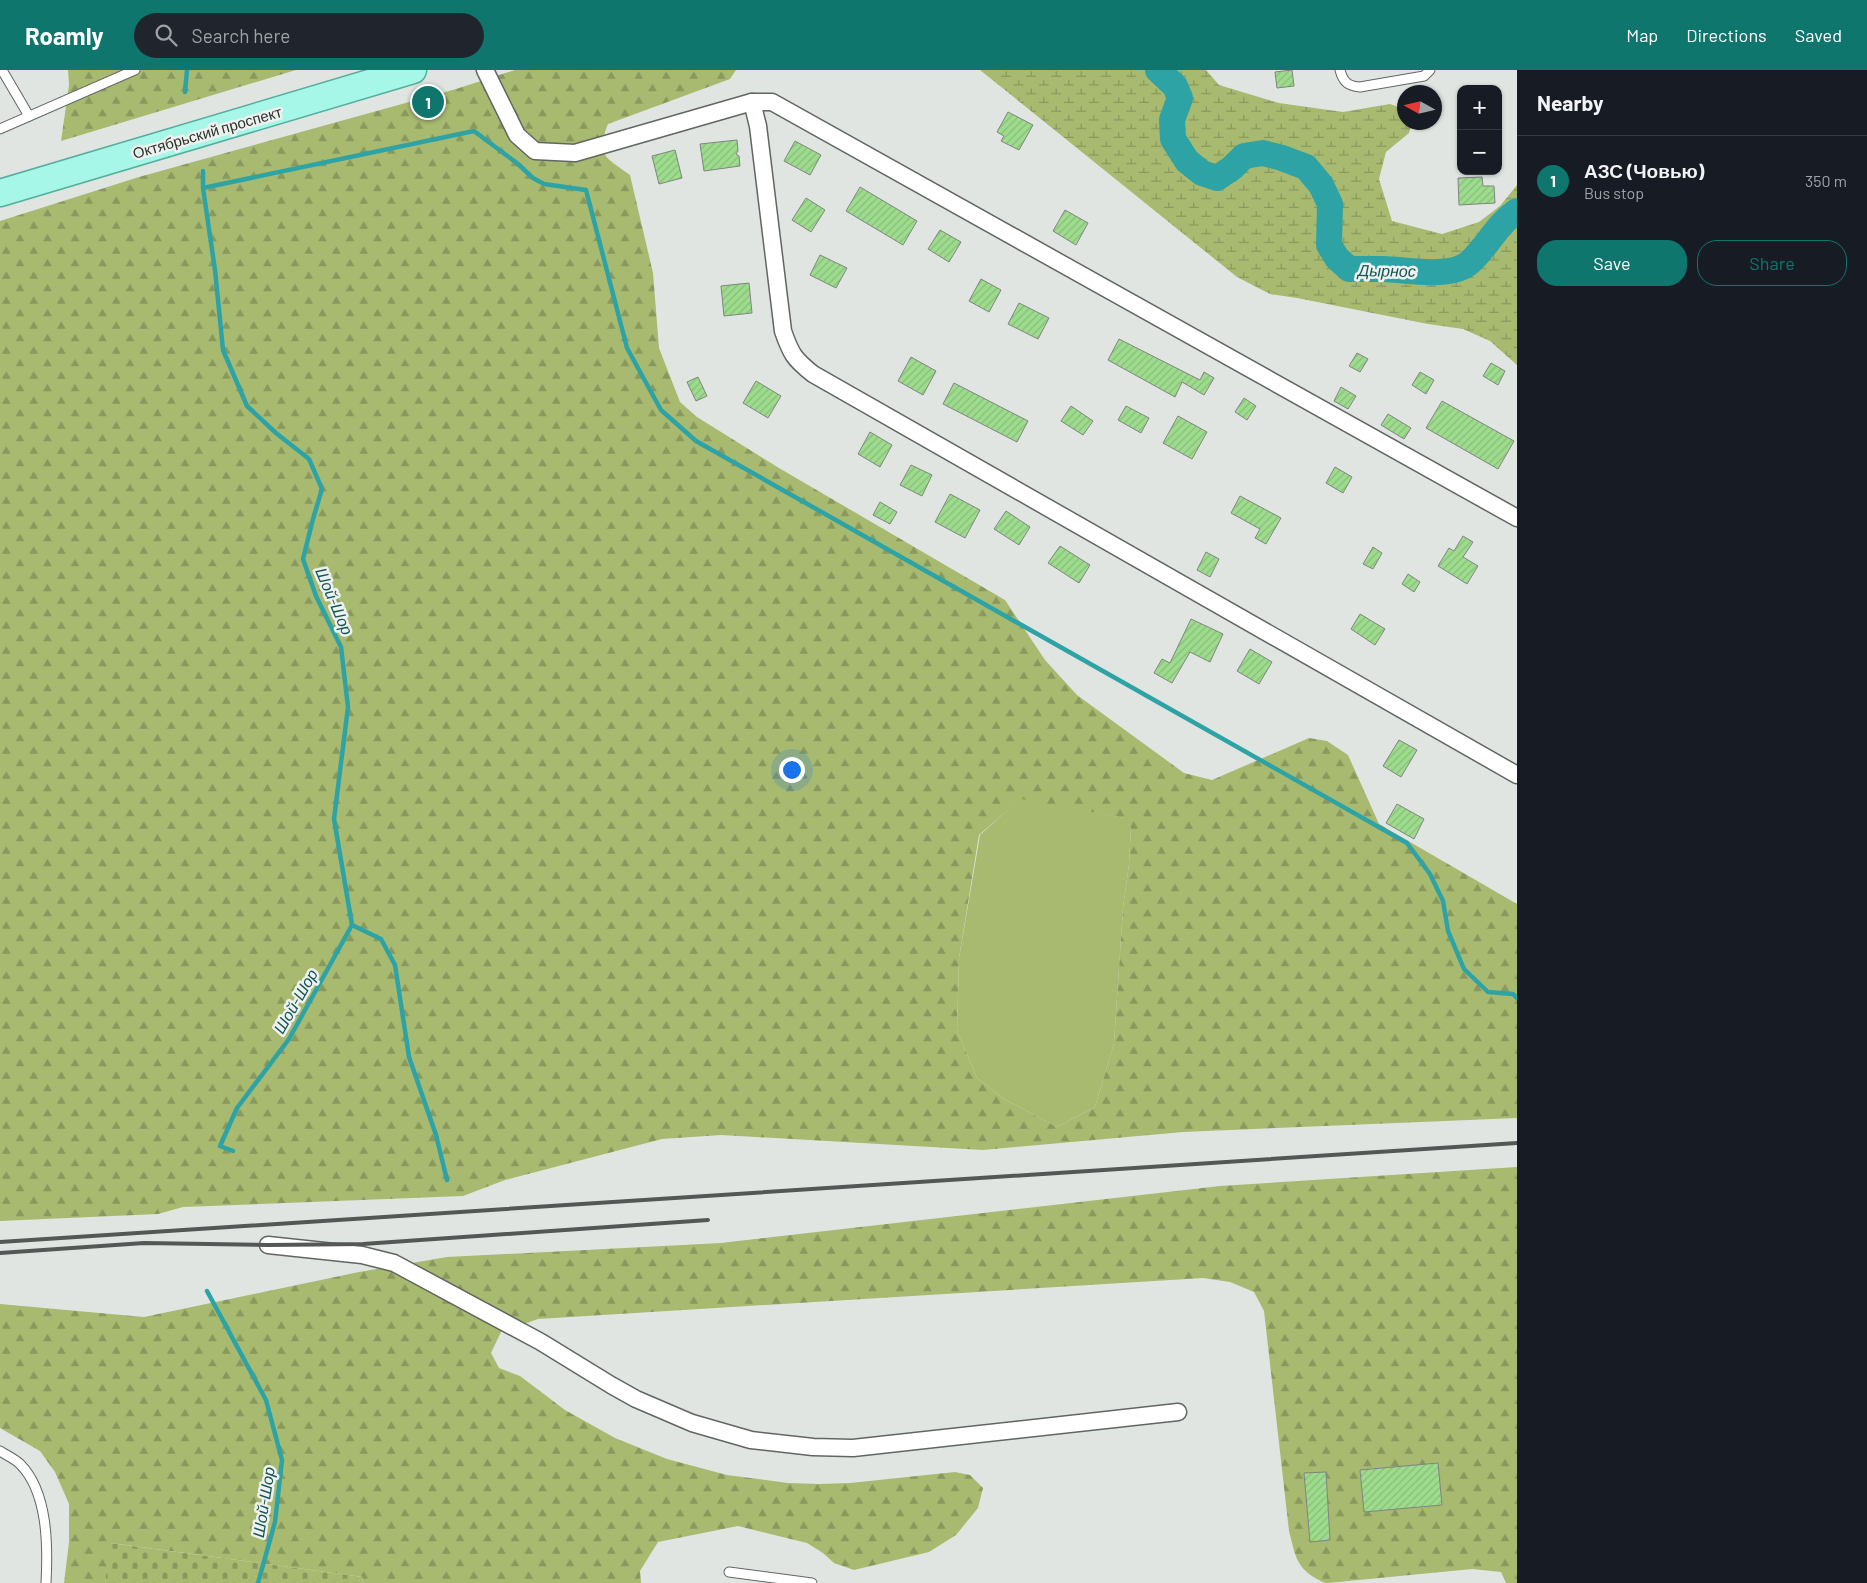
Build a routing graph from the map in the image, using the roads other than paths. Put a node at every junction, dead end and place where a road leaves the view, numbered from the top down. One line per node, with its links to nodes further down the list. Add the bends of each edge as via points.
1 (2, 70): 8 (lane)
2 (135, 70): 8 (lane)
3 (413, 70): 10 (main road, Октябрьский проспект)
4 (485, 70): 7 (street, via 517,135 535,151 575,153)
5 (1340, 70): 6 (lane, via 1344,81 1350,86 1360,87 1424,76)
6 (1430, 70)
7 (752, 102): 11 (street, via 772,102); 12 (street, via 758,126 783,331 796,360 813,374)
8 (29, 116): 9 (lane)
9 (0, 129)
10 (0, 193)
11 (1517, 518)
12 (1517, 775)
13 (268, 1245): 14 (street, via 362,1255 394,1263 636,1398 692,1423 751,1440 853,1448)
14 (1178, 1412)
15 (0, 1451): 17 (lane, via 19,1463 35,1483 42,1512)
16 (729, 1572): 18 (lane)
17 (46, 1583)
18 (812, 1583)

